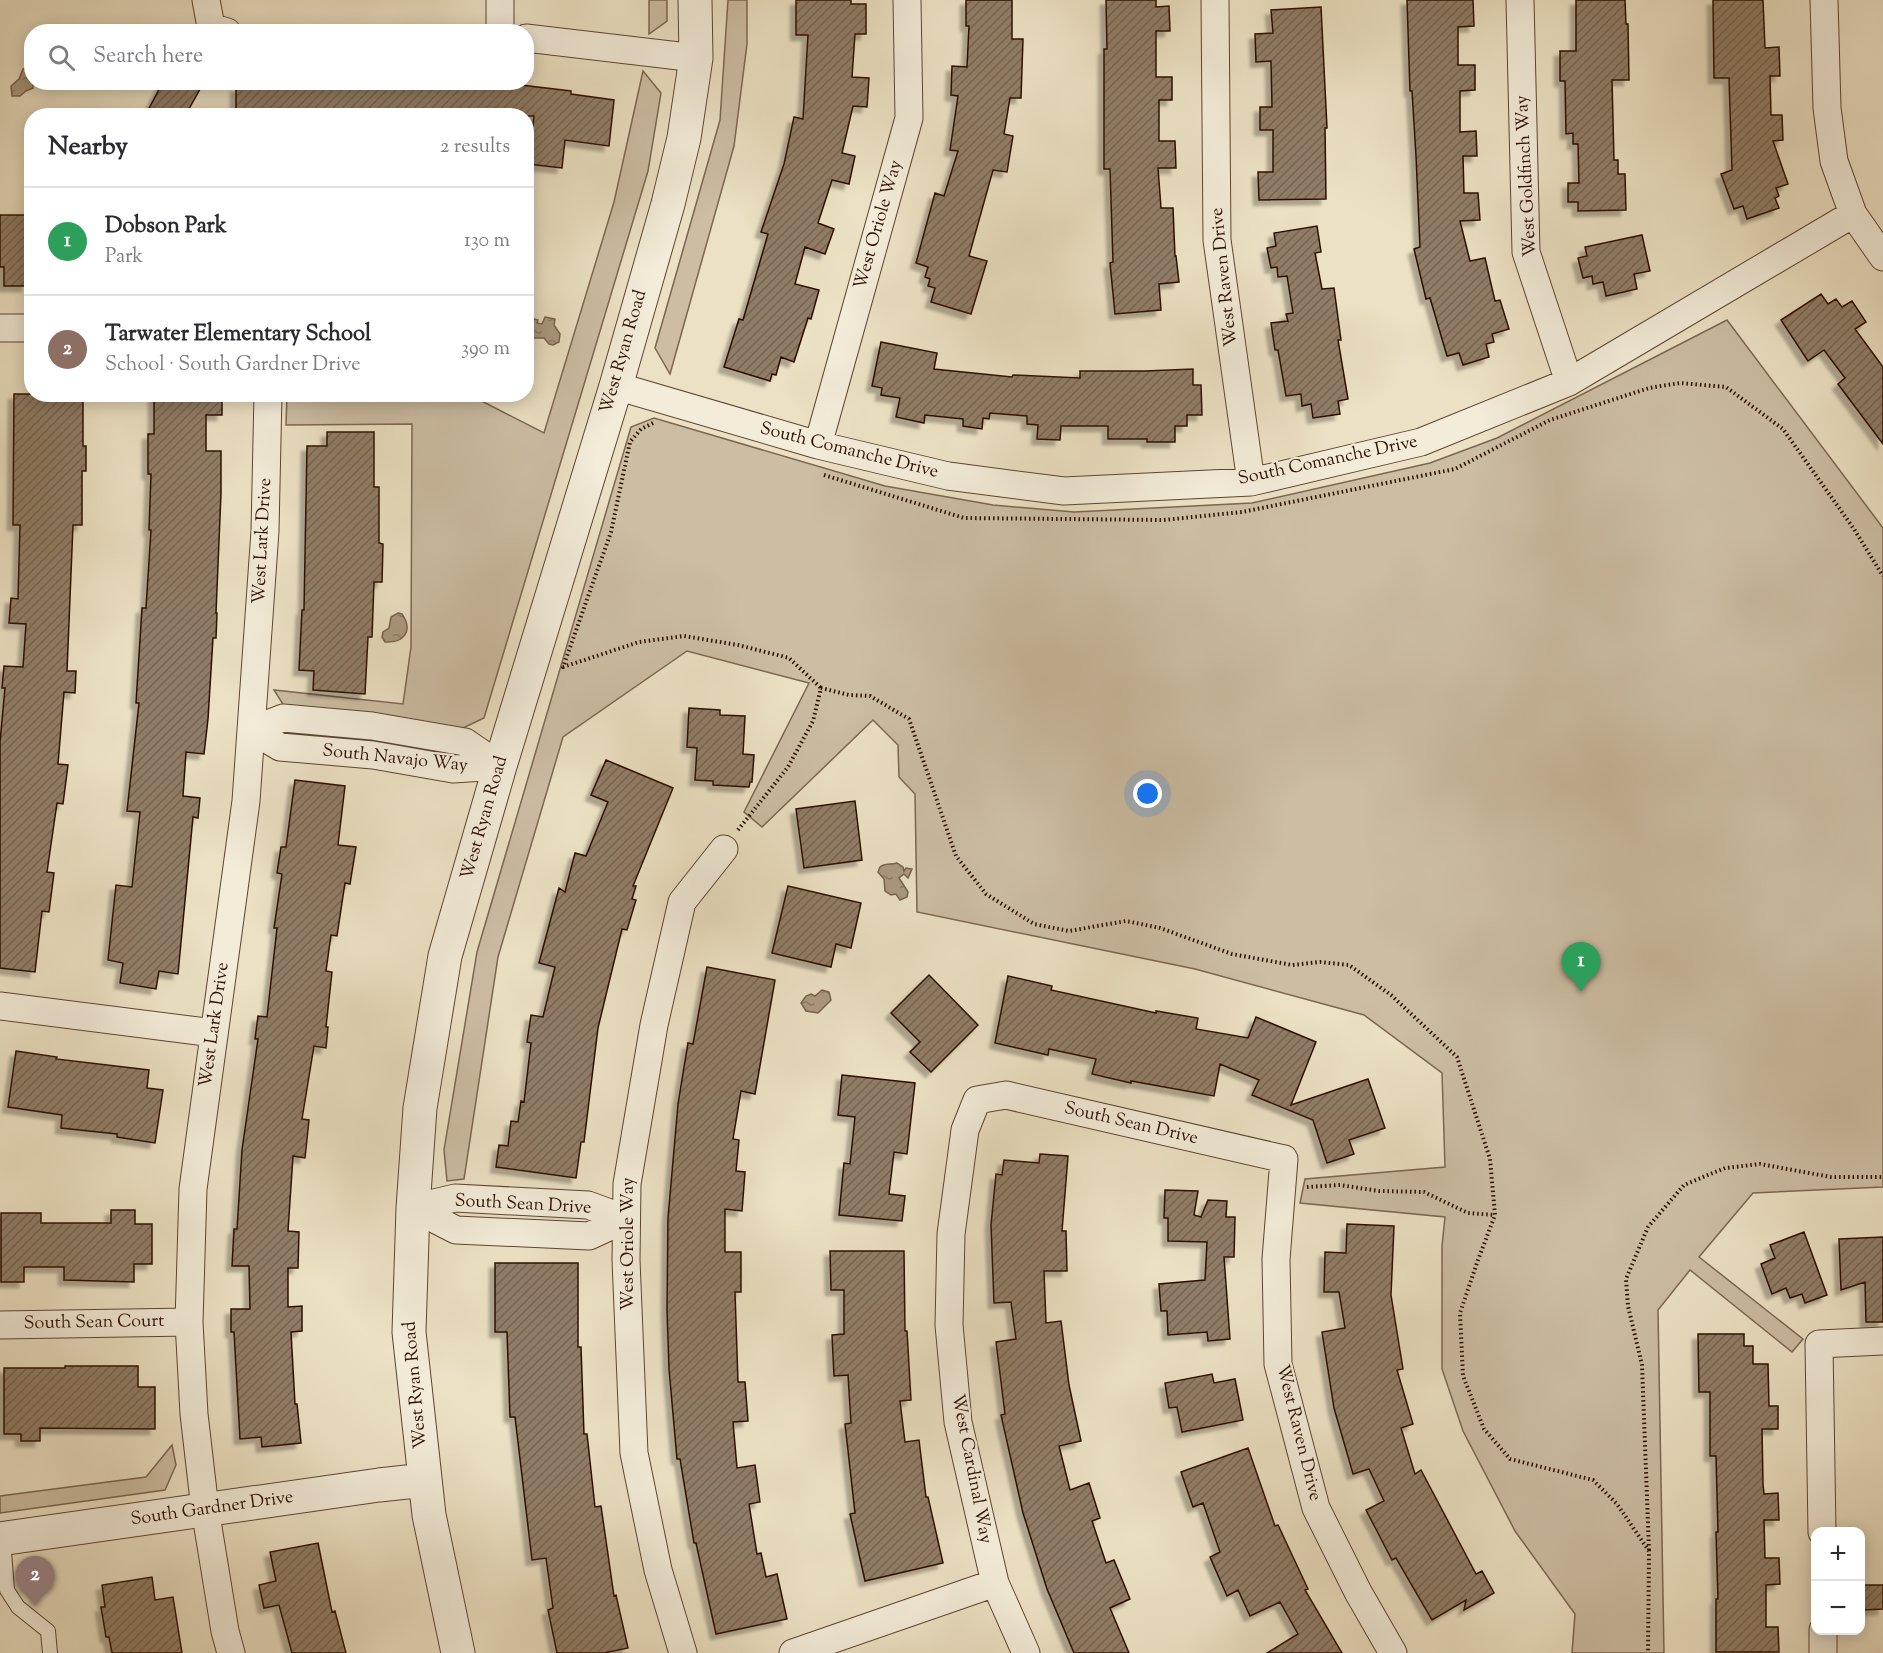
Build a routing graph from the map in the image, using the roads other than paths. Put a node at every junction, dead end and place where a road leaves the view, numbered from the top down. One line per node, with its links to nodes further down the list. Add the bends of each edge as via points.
1 (206, 0): 8 (street)
2 (500, 0): 9 (street)
3 (695, 0): 11 (street, West Ryan Road)
4 (907, 0): 19 (street, West Oriole Way, via 909,118)
5 (1215, 0): 20 (street, West Raven Drive, via 1217,240)
6 (1520, 0): 16 (street, West Goldfinch Way, via 1526,252)
7 (1824, 0): 12 (street, via 1827,108 1834,161)
8 (217, 24)
9 (500, 24)
10 (534, 39): 11 (street)
11 (696, 58): 17 (street, West Ryan Road, via 684,138)
12 (1853, 214): 13 (street); 16 (street, South Comanche Drive)
13 (1883, 257)
14 (0, 328): 15 (street)
15 (24, 328)
16 (1569, 382): 20 (street, South Comanche Drive, via 1420,442)
17 (616, 386): 19 (street, South Comanche Drive); 22 (street, West Ryan Road)
18 (268, 402): 21 (street, West Lark Drive, via 265,531)
19 (818, 445): 20 (street, South Comanche Drive, via 948,476 1064,491)
20 (1251, 482)
21 (252, 730): 22 (street, South Navajo Way, via 283,718 372,726 465,742); 25 (street, West Lark Drive)
22 (500, 766): 28 (street, West Ryan Road, via 445,956 420,1108)
23 (724, 849): 29 (street, West Oriole Way, via 682,902 654,1025 627,1185)
24 (0, 1006): 25 (street)
25 (214, 1033): 30 (street, West Lark Drive, via 193,1190)
26 (977, 1100): 27 (street, South Sean Drive, via 1006,1095); 37 (street, West Cardinal Way, via 965,1130 951,1234 949,1325 958,1422)
27 (1284, 1159): 45 (street, West Raven Drive, via 1276,1259 1278,1364 1317,1508)
28 (413, 1208): 29 (street, South Sean Drive, via 455,1198 588,1205); 33 (street, West Ryan Road, via 409,1332)
29 (626, 1219): 42 (street, West Oriole Way, via 634,1454 658,1570)
30 (189, 1322): 31 (street, South Sean Court); 34 (street, West Lark Drive)
31 (0, 1324)
32 (1883, 1341): 35 (street, via 1820,1344)
33 (425, 1480): 34 (street, South Gardner Drive); 41 (street, West Ryan Road)
34 (205, 1509): 36 (street, South Gardner Drive); 40 (street, West Lark Drive)
35 (1822, 1527)
36 (2, 1539): 39 (lane, via 7,1590 18,1607 48,1631)
37 (995, 1583): 43 (street); 44 (street, West Cardinal Way)
38 (1823, 1635): 46 (street)
39 (50, 1653)
40 (231, 1653)
41 (458, 1653)
42 (683, 1653)
43 (793, 1653)
44 (1026, 1653)
45 (1393, 1653)
46 (1823, 1653)

